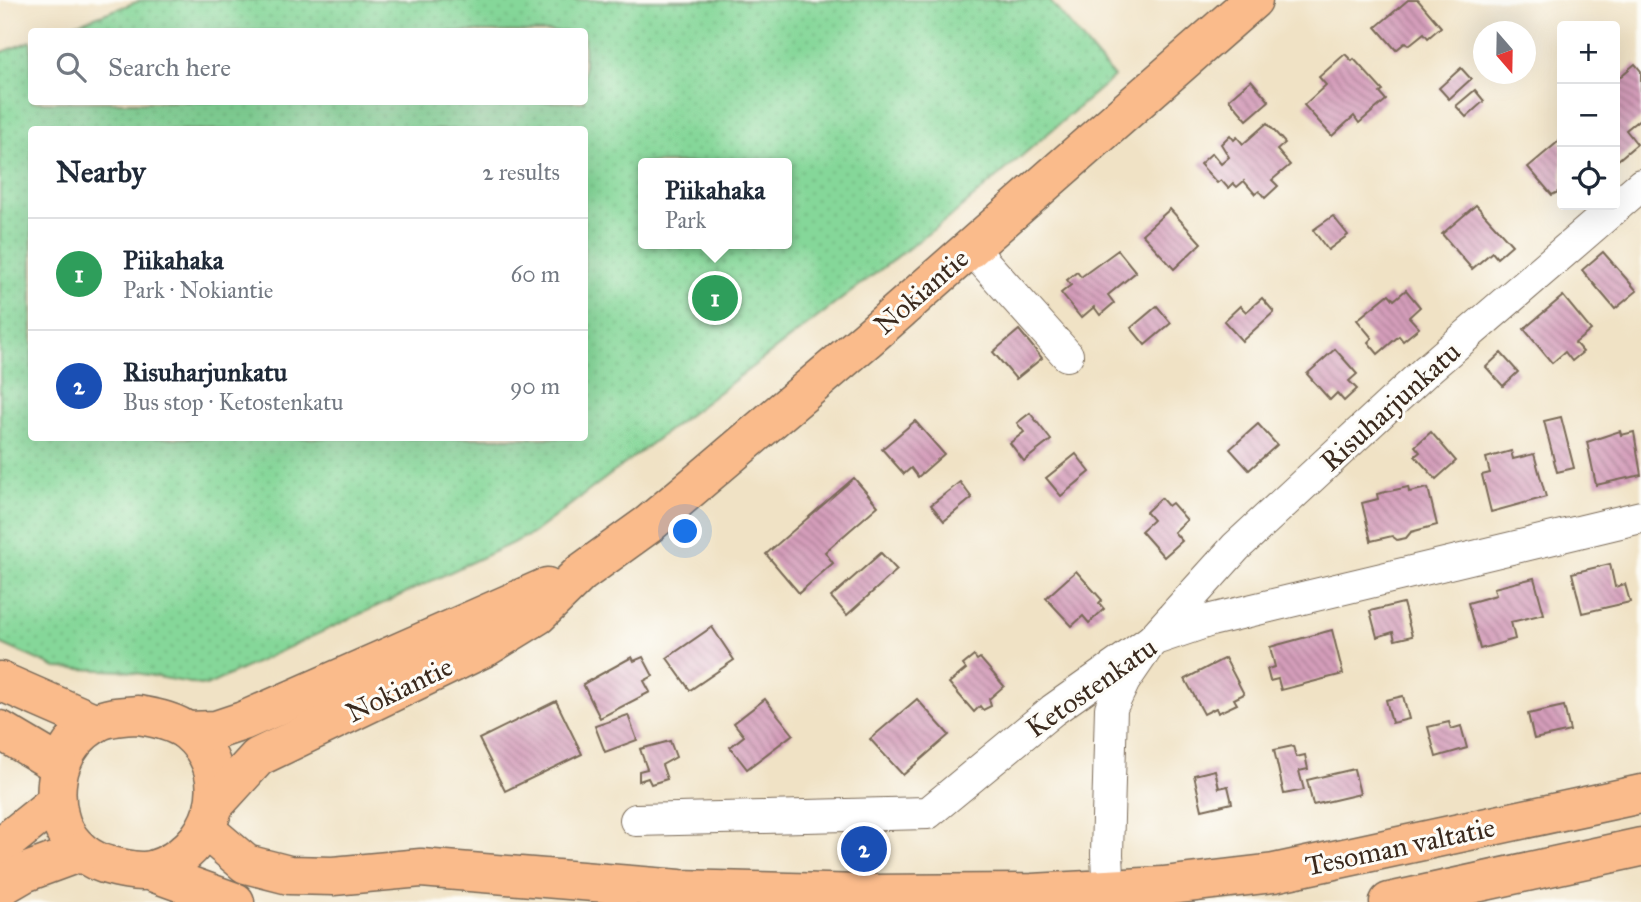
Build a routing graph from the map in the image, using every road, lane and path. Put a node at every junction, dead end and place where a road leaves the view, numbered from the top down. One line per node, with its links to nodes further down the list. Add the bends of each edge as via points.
1 (1253, 0): 3 (main road, Nokiantie)
2 (1641, 185): 7 (street, Risuharjunkatu, via 1428,369 1256,528)
3 (971, 248): 4 (street); 6 (main road, Nokiantie, via 649,524)
4 (1067, 355)
5 (1641, 517): 7 (street, Ketostenkatu, via 1212,620)
6 (581, 573): 11 (main road, Nokiantie, via 243,721 216,730); 14 (main road, Nokiantie, via 538,615 486,647 258,757)
7 (1152, 640): 15 (street, Ketostenkatu, via 1053,710 928,813); 21 (street, via 1111,708)
8 (0, 681): 9 (main road)
9 (96, 723): 11 (main road, via 138,715); 12 (main road, via 72,744)
10 (0, 730): 12 (main road)
11 (187, 731): 14 (main road, via 205,752)
12 (58, 783): 16 (main road); 18 (main road, via 69,839)
13 (1641, 793): 21 (main road, Tesoman valtatie, via 1310,866)
14 (211, 816): 19 (main road, via 185,852); 21 (main road, Tesoman valtatie, via 246,864 289,875 421,868 680,889)
15 (636, 820)
16 (0, 847)
17 (1641, 847): 23 (main road, Tesoman valtatie)
18 (82, 852): 19 (main road, via 121,869); 20 (main road)
19 (149, 870): 22 (main road)
20 (0, 887)
21 (1108, 896)
22 (234, 902)
23 (1389, 902)

